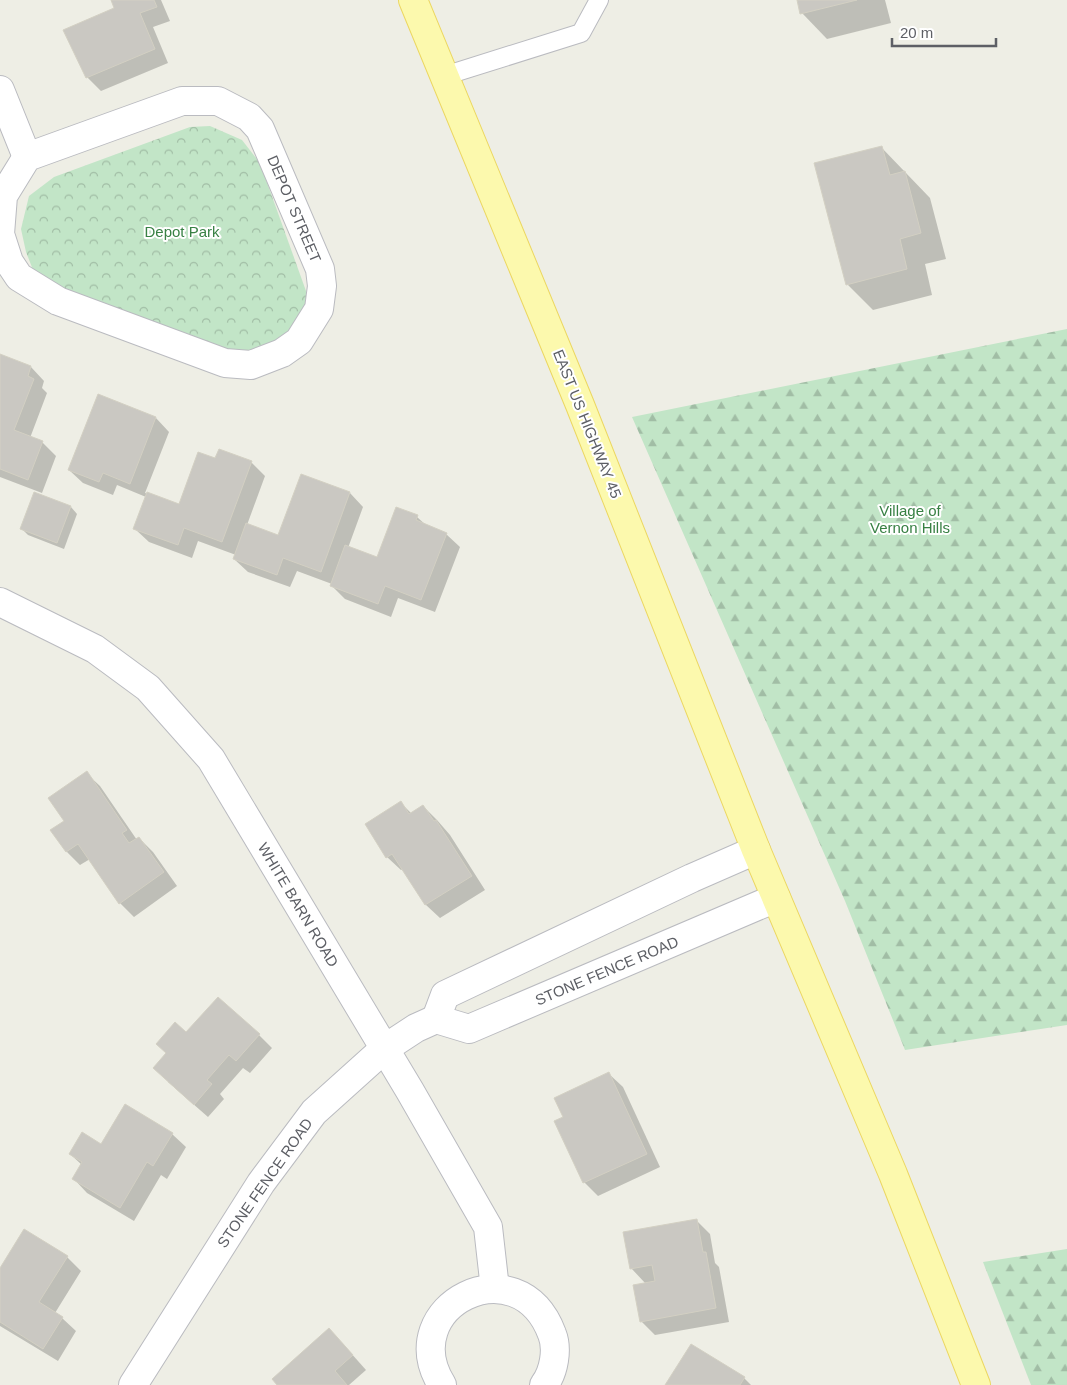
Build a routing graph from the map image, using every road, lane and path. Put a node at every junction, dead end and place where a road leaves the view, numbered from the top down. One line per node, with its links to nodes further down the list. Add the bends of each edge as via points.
1 (413, 0): 3 (main road, EAST US HIGHWAY 45)
2 (600, 0): 3 (lane, via 581,33)
3 (444, 76): 7 (main road, EAST US HIGHWAY 45, via 580,404)
4 (0, 90): 5 (street)
5 (27, 157): 5 (street, DEPOT STREET, via 182,101 218,102 249,117 260,129 320,270 319,309 299,341 282,354 251,365 225,363 58,302 19,277 8,262 0,234 3,196)
6 (0, 602): 10 (street, WHITE BARN ROAD, via 95,649 148,688 211,759)
7 (756, 850): 8 (main road, EAST US HIGHWAY 45); 9 (street, via 445,995)
8 (776, 898): 9 (street, STONE FENCE ROAD, via 469,1029); 15 (main road, EAST US HIGHWAY 45, via 893,1174)
9 (436, 1019): 10 (street, STONE FENCE ROAD)
10 (384, 1049): 11 (street, WHITE BARN ROAD, via 488,1227); 12 (street, STONE FENCE ROAD, via 314,1112 262,1183)
11 (495, 1289): 13 (street, via 474,1291 455,1300 441,1316 432,1335 430,1356 435,1375); 14 (street, via 516,1293 534,1304 547,1321 554,1340 554,1361)
12 (132, 1385)
13 (442, 1385)
14 (544, 1385)
15 (976, 1385)

